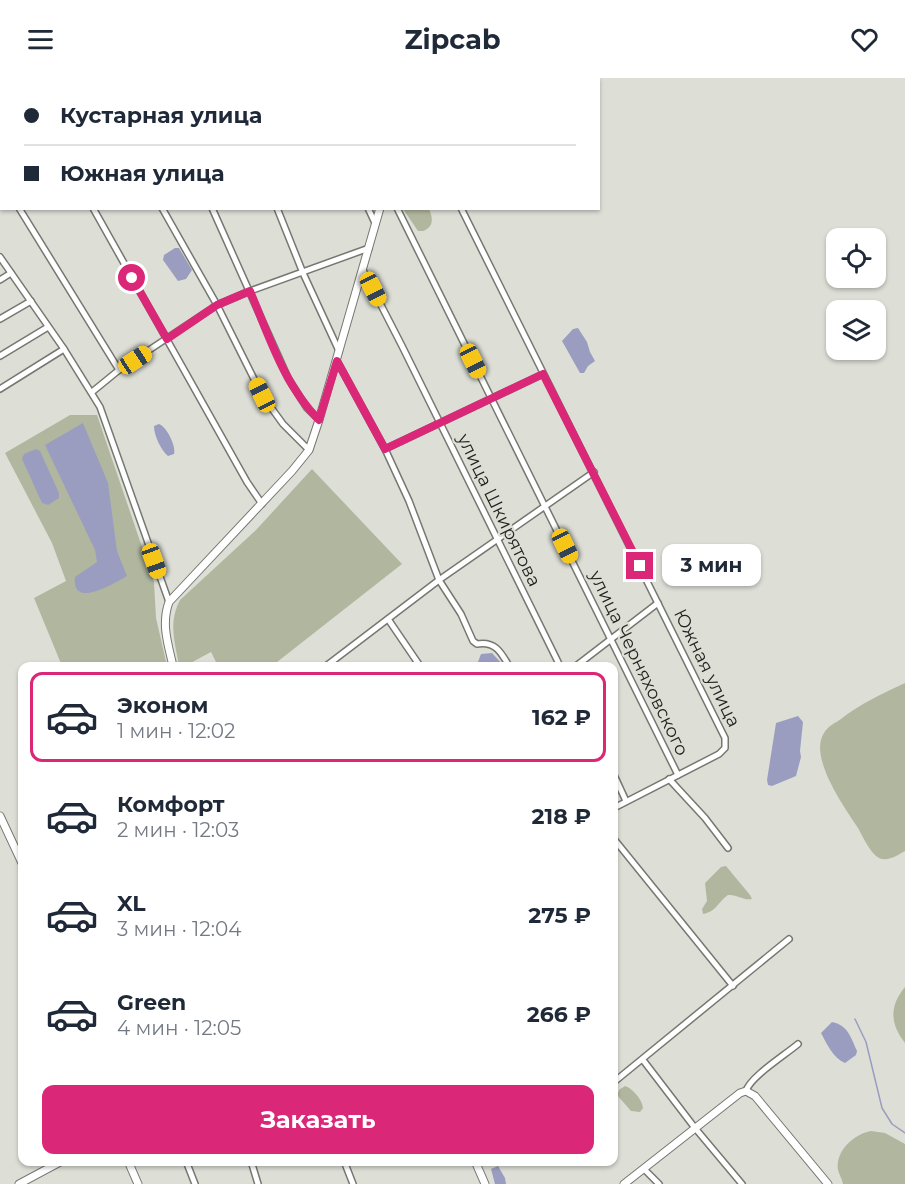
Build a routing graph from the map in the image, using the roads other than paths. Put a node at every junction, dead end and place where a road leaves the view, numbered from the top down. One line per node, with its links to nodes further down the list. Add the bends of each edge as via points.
1 (20, 210): 27 (street)
2 (94, 210): 22 (street)
3 (163, 210): 19 (street)
4 (213, 210): 17 (street)
5 (278, 210): 15 (street)
6 (369, 210): 10 (street)
7 (380, 210): 10 (main road)
8 (399, 210): 31 (street, улица Черняховского)
9 (463, 210): 28 (street, Южная улица)
10 (376, 225): 11 (main road)
11 (369, 248): 13 (main road); 15 (street)
12 (0, 257): 14 (street)
13 (363, 270): 24 (main road); 33 (street, улица Шкирятова)
14 (11, 273): 16 (street); 18 (street)
15 (303, 273): 17 (street); 24 (street)
16 (0, 280)
17 (250, 291): 19 (street); 32 (street, via 288,378)
18 (31, 301): 20 (street); 21 (street)
19 (217, 305): 22 (street); 35 (street, via 262,395)
20 (0, 319)
21 (48, 327): 23 (street); 25 (street)
22 (167, 339): 27 (street); 37 (street)
23 (64, 349): 29 (street); 30 (street)
24 (340, 352): 26 (main road)
25 (0, 356)
26 (337, 361): 32 (main road); 34 (street)
27 (119, 370): 30 (street)
28 (543, 374): 31 (street); 36 (street, Южная улица)
29 (0, 389)
30 (92, 392): 41 (street)
31 (491, 399): 33 (street); 38 (street, улица Черняховского)
32 (319, 420): 35 (main road)
33 (440, 424): 34 (street); 39 (street, улица Шкирятова)
34 (385, 449): 40 (street)
35 (309, 450): 37 (main road)
36 (594, 471): 38 (street); 42 (street, Южная улица)
37 (262, 504): 41 (main road)
38 (545, 506): 39 (street); 44 (street, улица Черняховского)
39 (496, 539): 40 (street); 49 (street, улица Шкирятова)
40 (439, 580): 43 (street); 48 (street, via 474,644 495,646)
41 (170, 602): 45 (main road, via 164,625)
42 (658, 603): 44 (street); 51 (street, Южная улица, via 725,738 725,748 719,754)
43 (388, 619): 46 (street); 47 (street)
44 (610, 639): 50 (street); 51 (street, улица Черняховского)
45 (172, 662)
46 (331, 662)
47 (417, 662)
48 (506, 662)
49 (558, 662)
50 (581, 662)
51 (678, 775): 52 (street)
52 (669, 779): 54 (street); 58 (street, улица Черняховского)
53 (618, 783): 54 (street)
54 (626, 801): 55 (street)
55 (618, 806)
56 (0, 816): 59 (main road)
57 (618, 844): 61 (street)
58 (728, 848)
59 (18, 854)
60 (789, 939): 61 (street)
61 (733, 986): 63 (street)
62 (798, 1044): 65 (street, via 748,1084)
63 (643, 1060): 64 (street); 66 (street)
64 (618, 1079)
65 (746, 1091): 66 (main road); 83 (main road, via 755,1096)
66 (695, 1128): 73 (main road); 82 (street)
67 (53, 1166): 74 (main road)
68 (130, 1166): 75 (main road)
69 (188, 1166): 76 (street)
70 (253, 1166): 77 (street)
71 (346, 1166): 78 (street)
72 (476, 1166): 79 (main road)
73 (644, 1169): 80 (main road); 81 (street)
74 (19, 1184)
75 (138, 1184)
76 (195, 1184)
77 (258, 1184)
78 (352, 1184)
79 (485, 1184)
80 (624, 1184)
81 (659, 1184)
82 (742, 1184)
83 (828, 1184)

